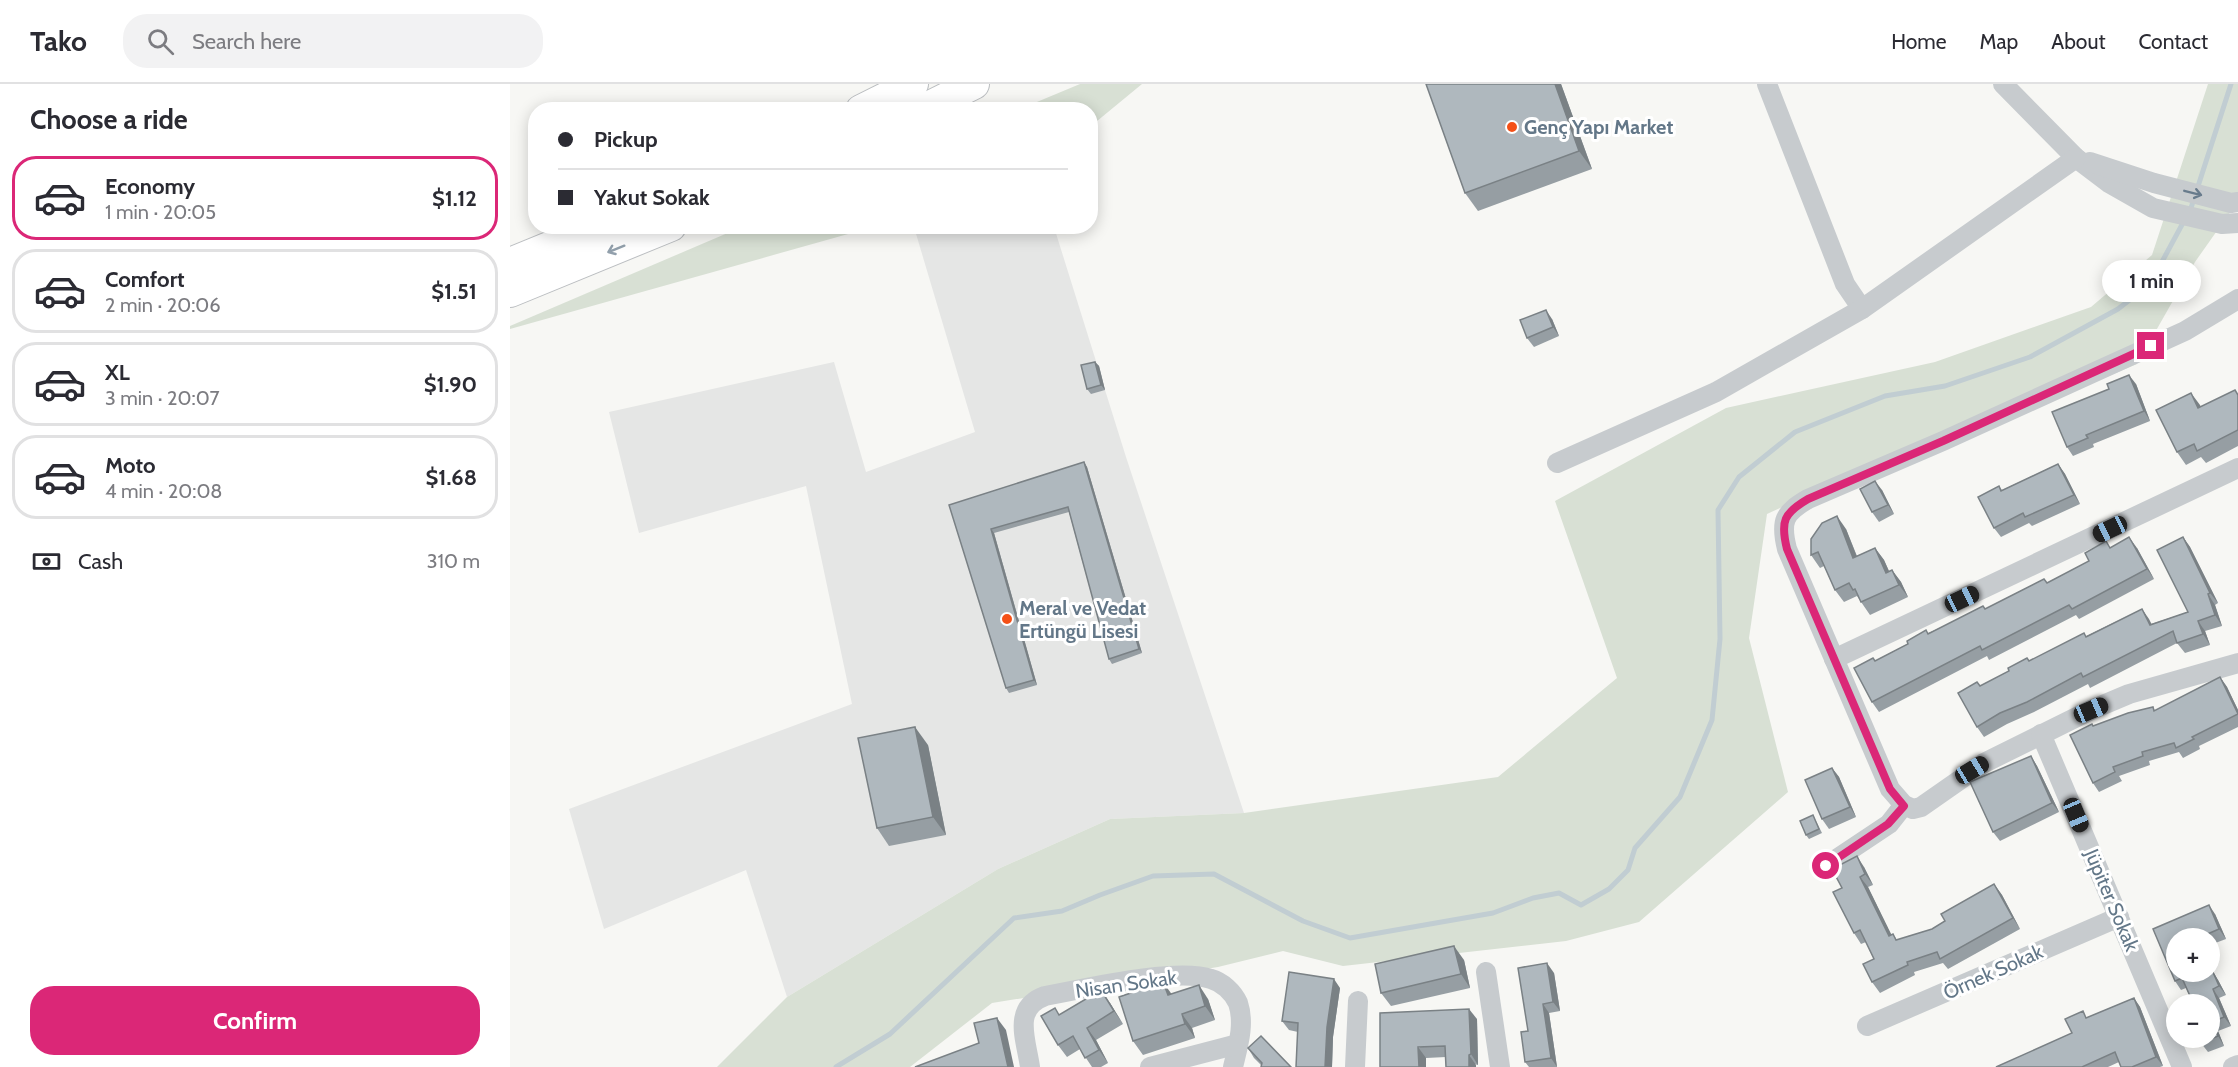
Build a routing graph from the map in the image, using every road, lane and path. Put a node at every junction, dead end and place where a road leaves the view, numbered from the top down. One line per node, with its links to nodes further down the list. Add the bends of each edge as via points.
1 (913, 84): 5 (highway)
2 (974, 84): 6 (highway)
3 (1767, 84): 15 (street, via 1845,284)
4 (2003, 84): 7 (street)
5 (877, 102)
6 (938, 102)
7 (2076, 158): 8 (street, one-way to 8); 9 (street, via 2109,183 2153,207); 15 (street)
8 (2235, 203)
9 (2230, 223)
10 (581, 234): 12 (highway)
11 (651, 234): 13 (highway, one-way to 13)
12 (510, 263)
13 (510, 292)
14 (2238, 300): 18 (street, via 2185,332 1793,508 1785,518 1787,549)
15 (1862, 309): 16 (street, via 1716,392)
16 (1557, 463)
17 (2238, 468): 18 (street)
18 (1834, 659): 21 (street, via 1890,789)
19 (2238, 663): 20 (street, via 2129,694)
20 (2041, 734): 21 (street, via 1972,770 1921,807); 23 (street, Jüpiter Sokak)
21 (1904, 806): 22 (street, via 1888,824)
22 (1826, 866)
23 (2119, 916): 26 (street, Örnek Sokak); 34 (street, Jüpiter Sokak)
24 (1486, 972): 33 (street)
25 (1358, 1001): 32 (street)
26 (1867, 1026)
27 (1238, 1044): 29 (street, Nisan Sokak, via 1240,1010 1226,987 1203,977 1162,977 1033,1001 1025,1011 1024,1022); 30 (street); 31 (street)
28 (2238, 1065): 35 (street)
29 (1030, 1067)
30 (1150, 1067)
31 (1233, 1067)
32 (1355, 1067)
33 (1500, 1067)
34 (2182, 1067)
35 (2233, 1067)

